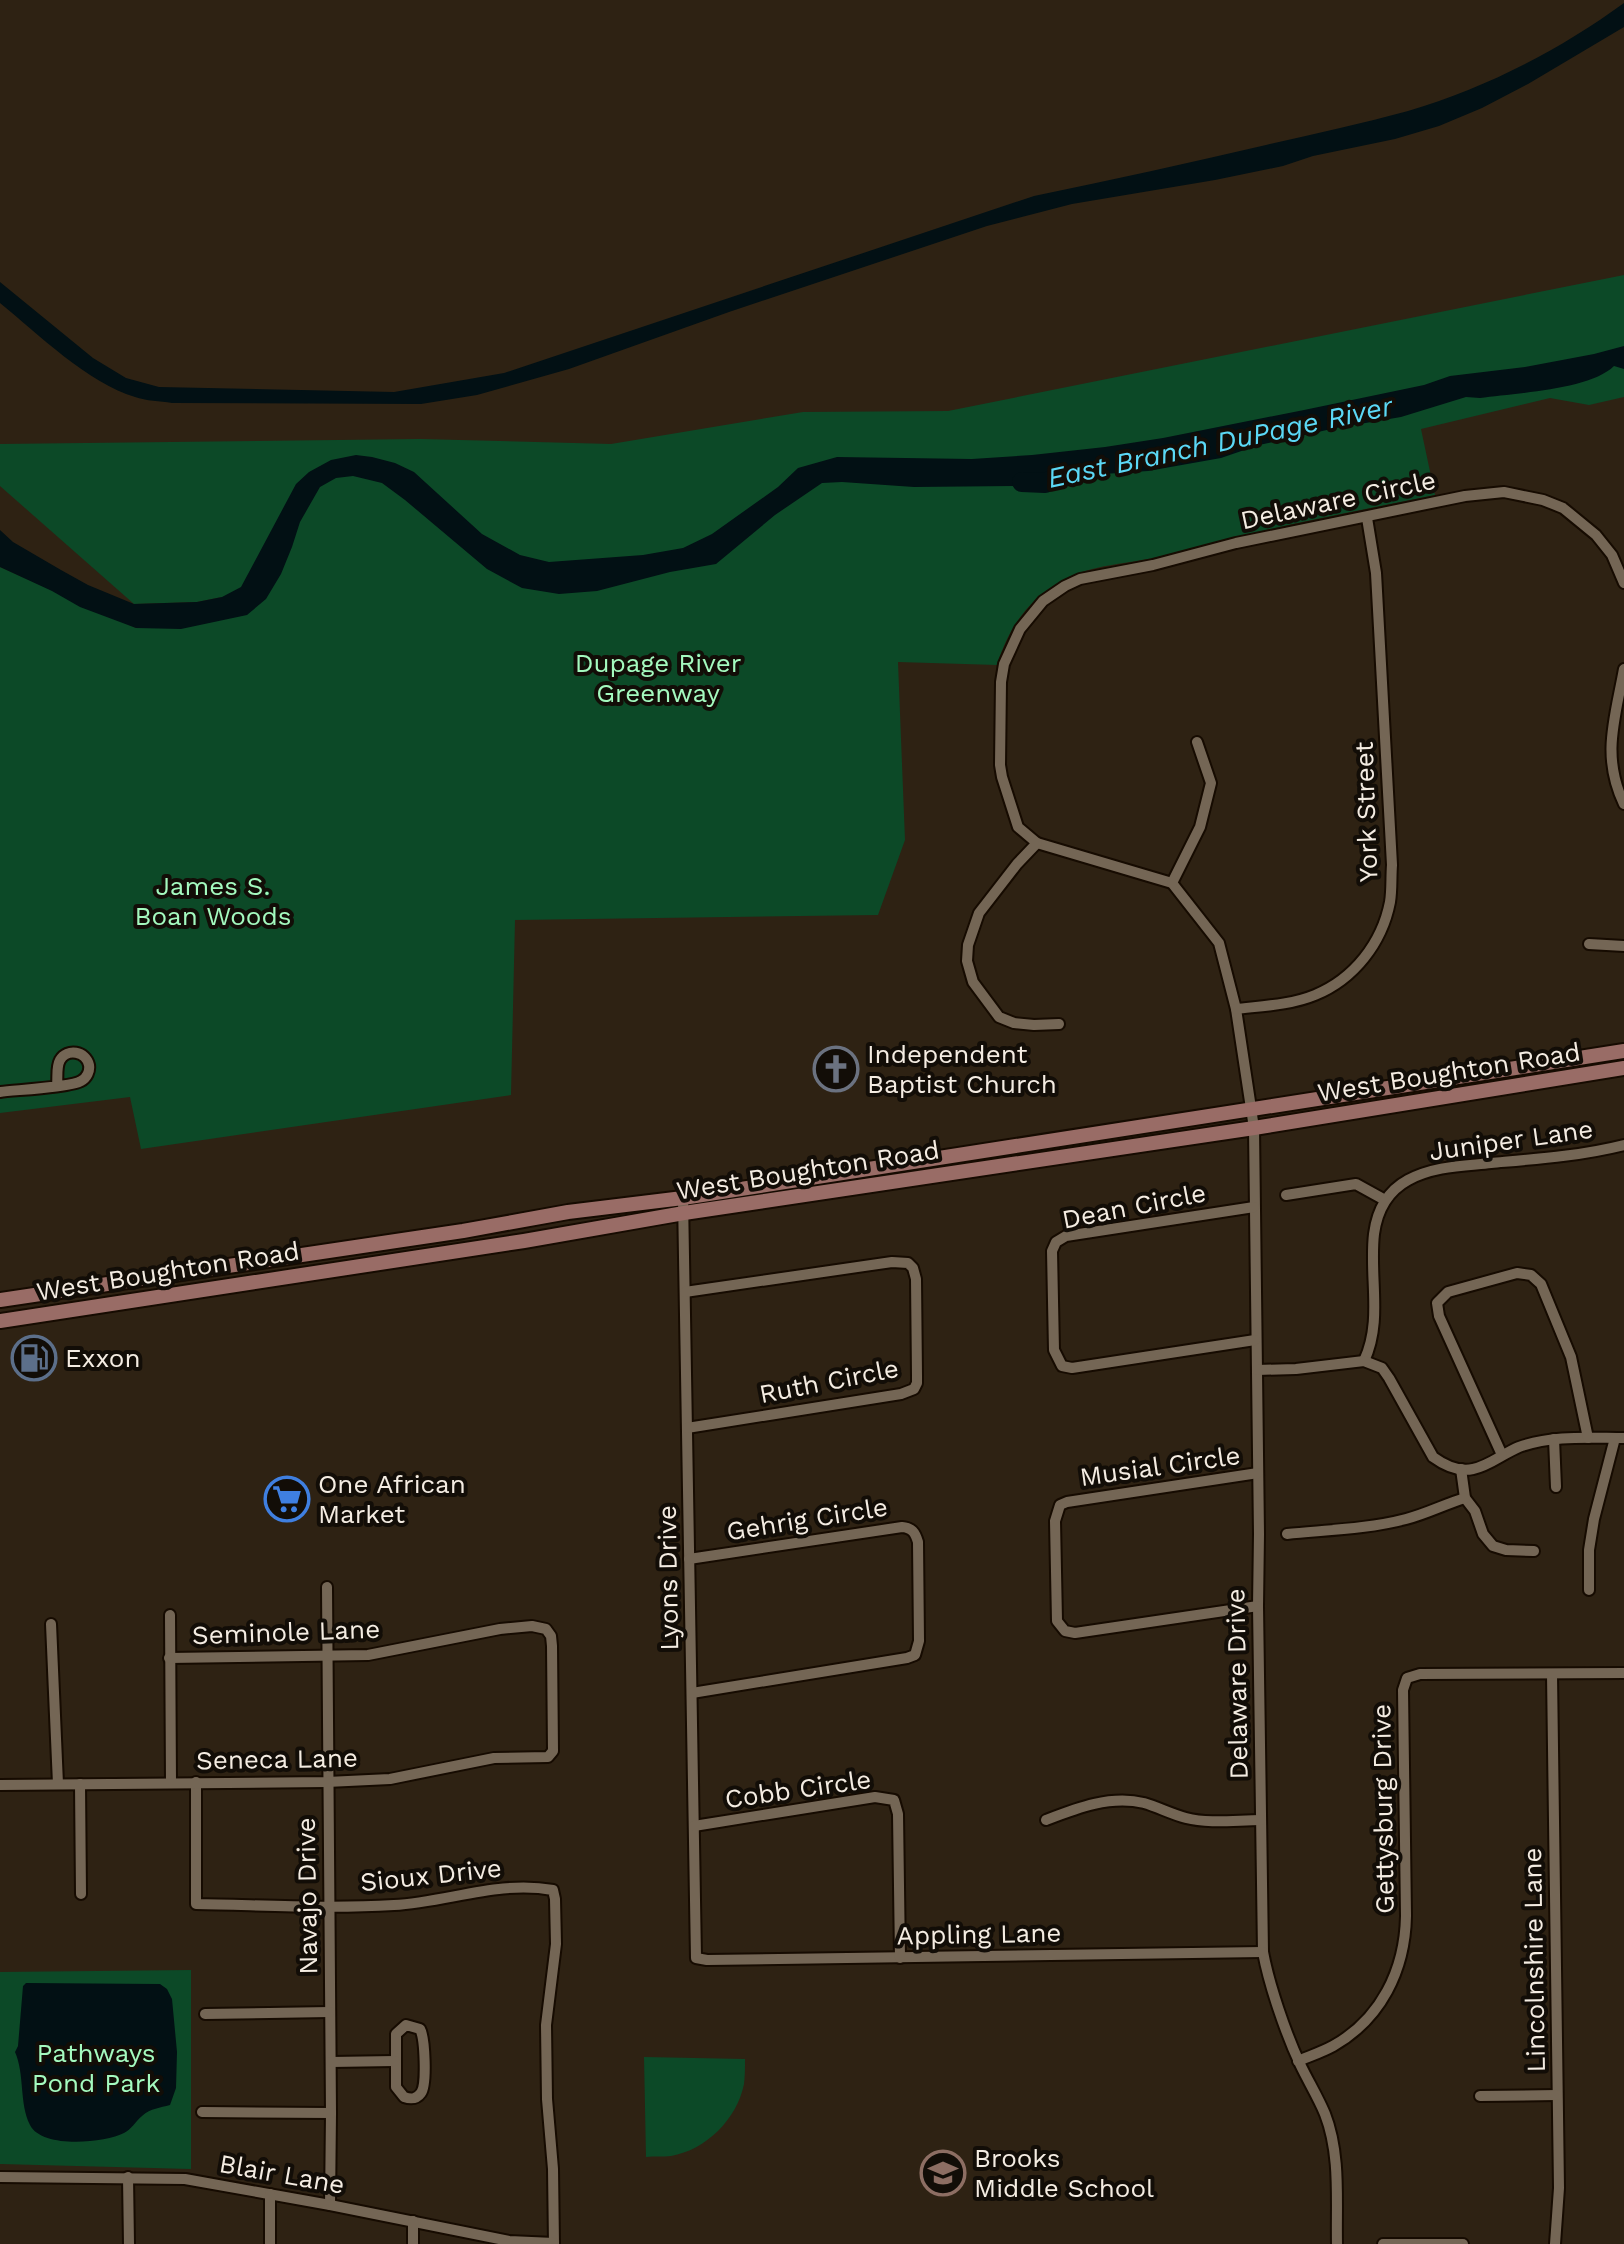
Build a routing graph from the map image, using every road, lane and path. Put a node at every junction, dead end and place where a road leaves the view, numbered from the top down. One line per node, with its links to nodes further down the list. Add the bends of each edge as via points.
1 (1367, 518): 2 (street, Delaware Circle, via 1504,492 1563,508); 8 (street, Delaware Circle, via 1080,579 1035,610 1013,640 1004,664 1000,765 1018,827); 12 (street, York Street, via 1376,573 1390,902 1378,937 1363,962 1345,977 1316,995)
2 (1619, 560): 3 (street, Delaware Circle)
3 (1624, 583)
4 (1624, 669): 5 (street)
5 (1618, 731): 7 (street, via 1611,757 1614,784)
6 (1197, 742): 9 (street, via 1211,783 1200,827)
7 (1624, 804)
8 (1037, 843): 9 (street); 13 (street, via 979,913 967,961 973,982 999,1017 1014,1023)
9 (1172, 883): 12 (street, via 1219,943)
10 (1589, 944): 11 (street)
11 (1624, 946)
12 (1236, 1009): 18 (street)
13 (1059, 1024)
14 (1624, 1051): 18 (main road, West Boughton Road)
15 (1624, 1068): 19 (main road, West Boughton Road)
16 (57, 1085): 17 (street)
17 (0, 1092)
18 (1251, 1111): 19 (street, Delaware Drive); 21 (main road, West Boughton Road)
19 (1254, 1128): 22 (main road, West Boughton Road); 26 (street, Delaware Drive)
20 (1624, 1145): 24 (street, Juniper Lane, via 1433,1170 1405,1181)
21 (806, 1179): 22 (street); 25 (main road, West Boughton Road)
22 (805, 1195): 25 (main road, West Boughton Road)
23 (1286, 1195): 24 (street, via 1356,1184)
24 (1385, 1200): 33 (street, via 1374,1236 1374,1325)
25 (684, 1206): 27 (main road, West Boughton Road); 28 (main road, West Boughton Road); 29 (street, Lyons Drive)
26 (1254, 1207): 32 (street, Delaware Drive); 32 (street, Dean Circle, via 1066,1236 1052,1251 1054,1350 1062,1366)
27 (595, 1209): 28 (street); 30 (main road, West Boughton Road)
28 (594, 1229): 31 (main road, West Boughton Road)
29 (685, 1292): 35 (street, Lyons Drive); 35 (street, Ruth Circle, via 892,1262 908,1263 916,1279 914,1389)
30 (0, 1300)
31 (0, 1321)
32 (1255, 1340): 34 (street, Delaware Drive)
33 (1364, 1361): 34 (street); 40 (street, via 1382,1368 1433,1457)
34 (1257, 1370): 41 (street, Delaware Drive)
35 (687, 1428): 46 (street, Lyons Drive)
36 (1588, 1438): 37 (street); 38 (street); 39 (street, via 1571,1357 1541,1284 1531,1275 1517,1273 1448,1292 1437,1303)
37 (1619, 1438): 48 (street, via 1594,1519)
38 (1554, 1439): 39 (street); 42 (street)
39 (1502, 1455): 40 (street)
40 (1461, 1469): 43 (street)
41 (1258, 1473): 49 (street, Delaware Drive); 49 (street, Musial Circle, via 1067,1502 1060,1505 1055,1521 1056,1617 1065,1631)
42 (1556, 1487)
43 (1465, 1498): 44 (street, via 1378,1525); 45 (street, via 1493,1546)
44 (1287, 1534)
45 (1534, 1551)
46 (689, 1559): 56 (street, Lyons Drive); 56 (street, Gehrig Circle, via 902,1527 909,1527 918,1542 915,1655)
47 (327, 1587): 52 (street, Navajo Drive)
48 (1589, 1590)
49 (1258, 1606): 65 (street, Delaware Drive)
50 (170, 1615): 53 (street)
51 (51, 1624): 61 (street)
52 (326, 1656): 53 (street, Seminole Lane); 57 (street, Seminole Lane, via 368,1655 513,1627 546,1629 552,1646); 60 (street, Navajo Drive)
53 (169, 1658): 58 (street)
54 (1624, 1673): 55 (street, Gettysburg Drive)
55 (1552, 1674): 75 (street, Gettysburg Drive, via 1407,1678 1406,1916 1400,1963 1386,1995 1365,2022 1333,2046); 77 (street, Lincolnshire Lane)
56 (692, 1693): 66 (street, Lyons Drive)
57 (551, 1755): 60 (street, Seneca Lane, via 494,1758 390,1779)
58 (171, 1782): 59 (street, Seneca Lane); 62 (street, Seneca Lane)
59 (196, 1782): 60 (street, Seneca Lane); 68 (street, Sioux Drive, via 196,1904)
60 (327, 1782): 68 (street, Navajo Drive)
61 (58, 1784): 62 (street, Seneca Lane); 63 (street, Seneca Lane)
62 (80, 1784): 67 (street)
63 (0, 1785)
64 (1046, 1820): 65 (street, via 1116,1800 1206,1821)
65 (1261, 1820): 69 (street, Delaware Drive)
66 (694, 1826): 70 (street, Lyons Drive); 71 (street, Cobb Circle, via 875,1797 894,1800)
67 (81, 1894)
68 (329, 1907): 72 (street, Navajo Drive); 89 (street, Sioux Drive, via 397,1905 494,1888 553,1890 556,1944 546,2025)
69 (1263, 1952): 71 (street, Appling Lane); 75 (street, Delaware Drive)
70 (696, 1958): 71 (street, Appling Lane)
71 (900, 1958)
72 (330, 2012): 73 (street); 76 (street, Navajo Drive)
73 (205, 2014)
74 (395, 2061): 74 (street, via 399,2030 411,2025 420,2029 424,2087 416,2097 397,2091); 76 (street)
75 (1298, 2061): 90 (street, Delaware Drive, via 1332,2139)
76 (331, 2062): 80 (street, Navajo Drive)
77 (1557, 2095): 78 (street); 93 (street, Lincolnshire Lane)
78 (1480, 2096)
79 (202, 2112): 80 (street)
80 (331, 2113): 84 (street, Navajo Drive)
81 (0, 2177): 82 (street, Blair Lane)
82 (128, 2177): 83 (street, Blair Lane, via 185,2179); 86 (street)
83 (270, 2194): 84 (street, Blair Lane); 87 (street)
84 (330, 2205): 85 (street, Blair Lane)
85 (413, 2221): 88 (street); 89 (street, Blair Lane, via 509,2241)
86 (129, 2244)
87 (270, 2244)
88 (413, 2244)
89 (554, 2244)
90 (1337, 2244)
91 (1383, 2244): 92 (street)
92 (1463, 2244)
93 (1555, 2244)

